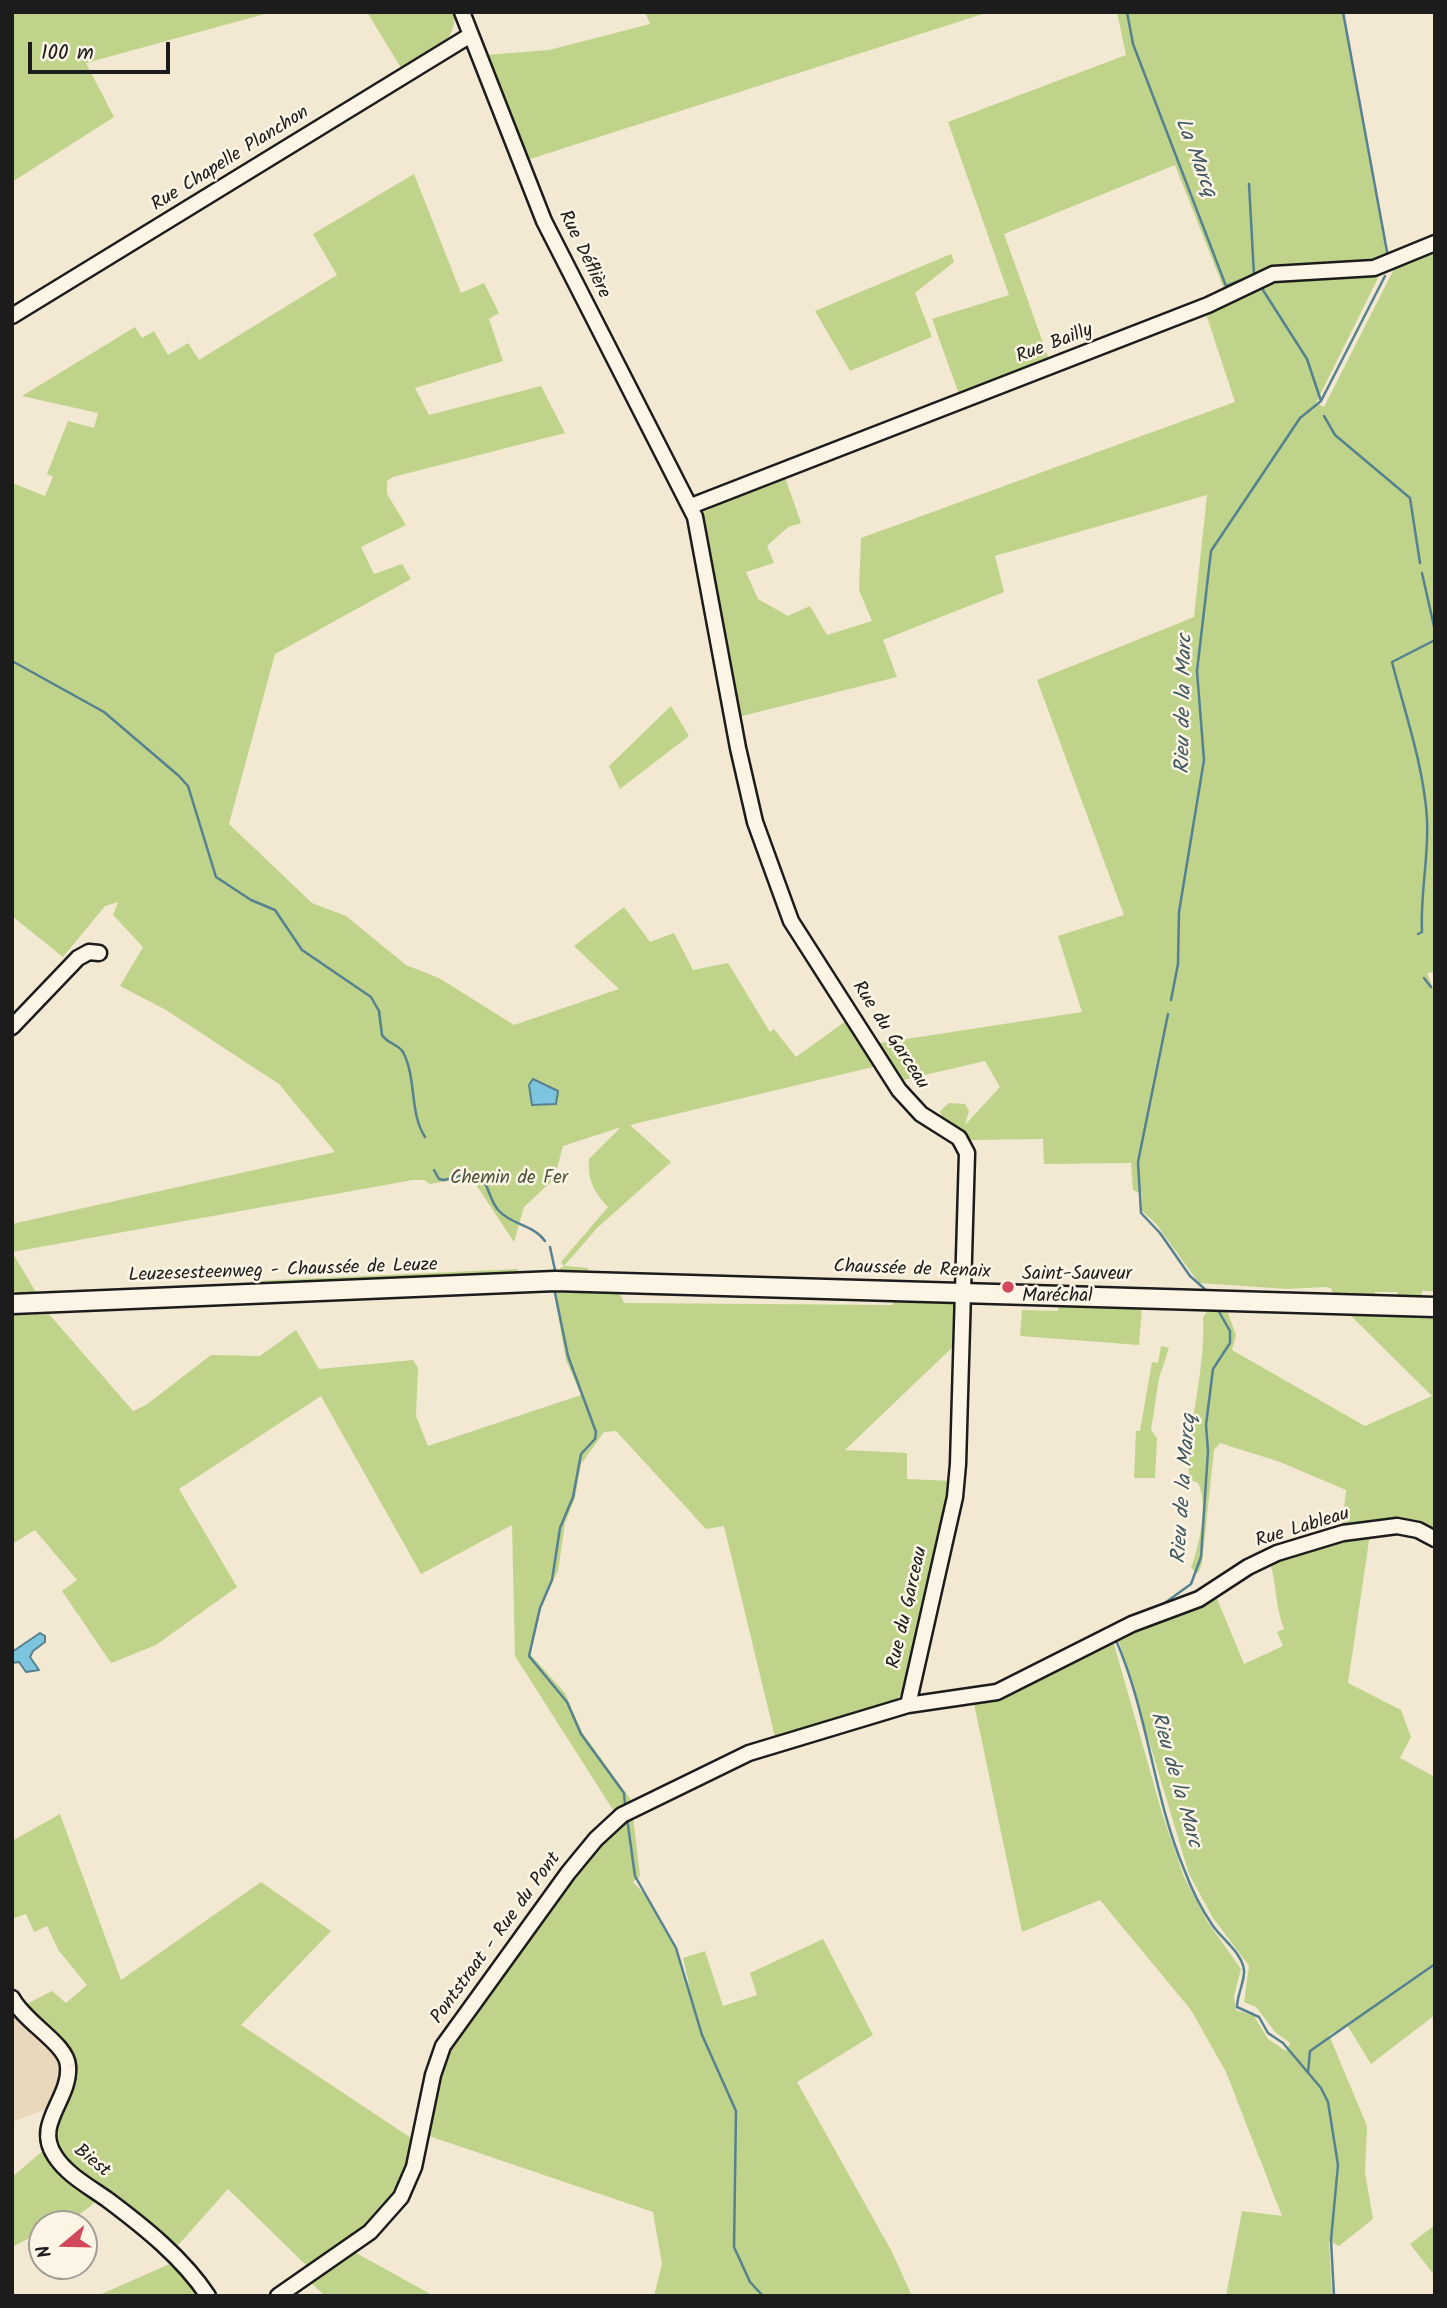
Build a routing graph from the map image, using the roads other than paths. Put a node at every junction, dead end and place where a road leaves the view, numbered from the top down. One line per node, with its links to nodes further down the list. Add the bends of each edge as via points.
1 (462, 12): 2 (street, Rue Déflière)
2 (469, 36): 4 (street, Rue Chapelle Planchon); 5 (street, Rue Déflière, via 549,233)
3 (1435, 243): 5 (street, Rue Bailly, via 1374,268 1294,271 1258,279 1196,310)
4 (12, 316)
5 (691, 506): 9 (street, Rue du Garceau, via 752,810 791,921 899,1090 921,1114 959,1138 967,1153)
6 (99, 953): 7 (street, via 78,958)
7 (12, 1027)
8 (555, 1281): 9 (main road, Chaussée de Renaix); 10 (main road, Leuzesesteenweg - Chaussée de Leuze)
9 (965, 1293): 11 (main road, Chaussée de Renaix); 13 (street, Rue du Garceau, via 954,1497)
10 (12, 1304)
11 (1435, 1307)
12 (1435, 1539): 13 (street, Rue Lableau, via 1409,1527 1343,1533 1263,1559 1199,1599 1113,1634 987,1695)
13 (908, 1705): 17 (street, Pontstraat - Rue du Pont, via 749,1753 628,1811 596,1839 443,2046 414,2167 394,2206 370,2231)
14 (12, 1998): 15 (street, Biest)
15 (18, 2020): 16 (street, Biest, via 61,2049 68,2061 65,2089 47,2130 53,2154 179,2260)
16 (208, 2296)
17 (278, 2296)

